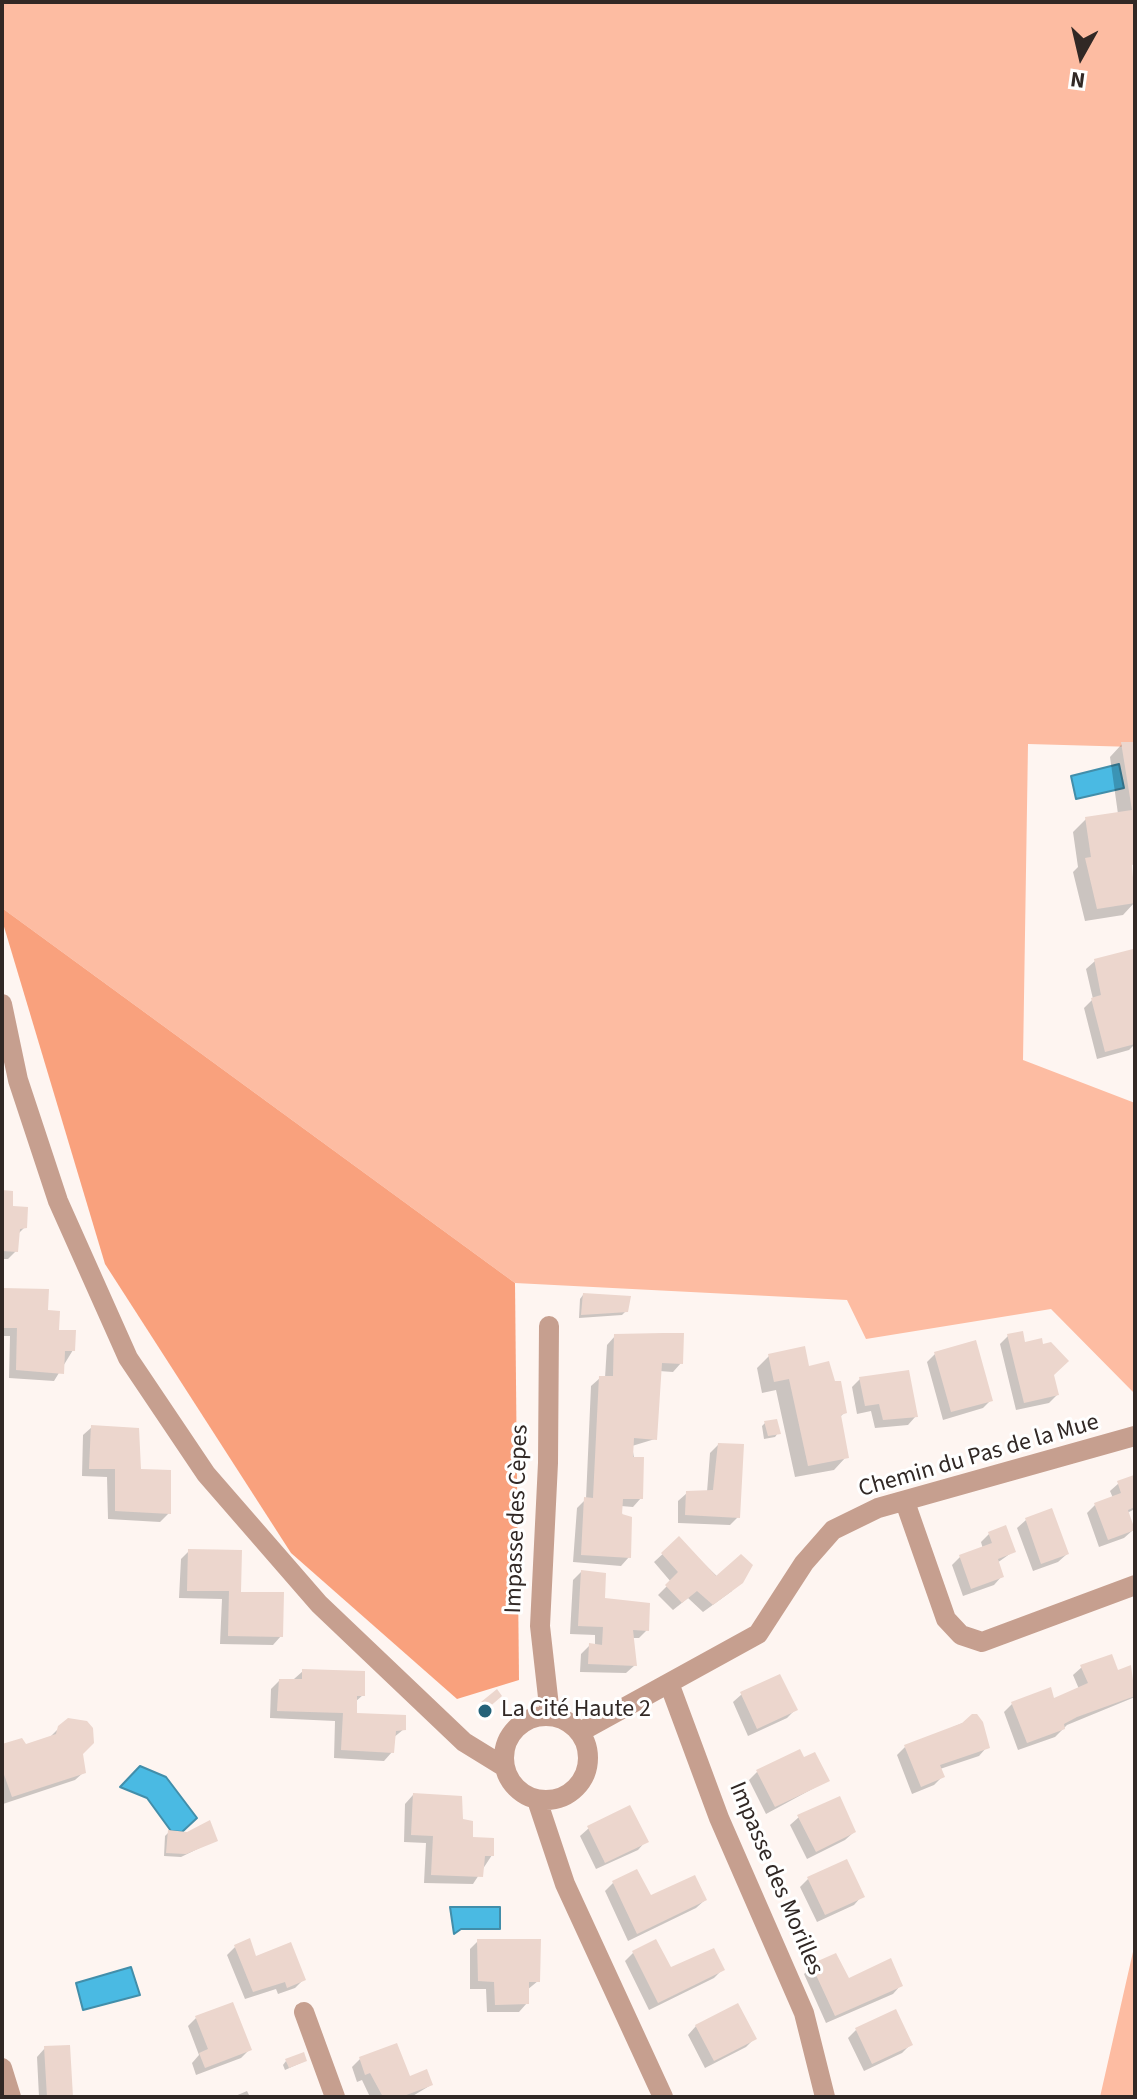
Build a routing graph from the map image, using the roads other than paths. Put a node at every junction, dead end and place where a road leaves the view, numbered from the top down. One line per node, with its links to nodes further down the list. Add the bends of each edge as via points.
1 (2, 1004): 9 (street, via 18,1080 58,1201 128,1358 206,1474 319,1604 464,1742)
2 (549, 1326): 7 (street, Impasse des Cèpes, via 540,1626)
3 (1135, 1436): 4 (street, Chemin du Pas de la Mue)
4 (905, 1502): 5 (street, via 946,1619 961,1635 982,1642); 6 (street, Chemin du Pas de la Mue, via 878,1508 833,1530 804,1563 758,1634)
5 (1135, 1585)
6 (669, 1683): 8 (street, Chemin du Pas de la Mue); 16 (street, Impasse des Morilles, via 719,1818 804,2013)
7 (550, 1715): 8 (street); 9 (street, via 524,1720 504,1746)
8 (580, 1732): 10 (street, via 587,1745 587,1771 575,1790 555,1800)
9 (503, 1766): 10 (street, via 516,1790)
10 (537, 1800): 15 (street, via 565,1884)
11 (304, 2012): 14 (street)
12 (2, 2068): 13 (street)
13 (11, 2097)
14 (335, 2097)
15 (663, 2097)
16 (825, 2097)

